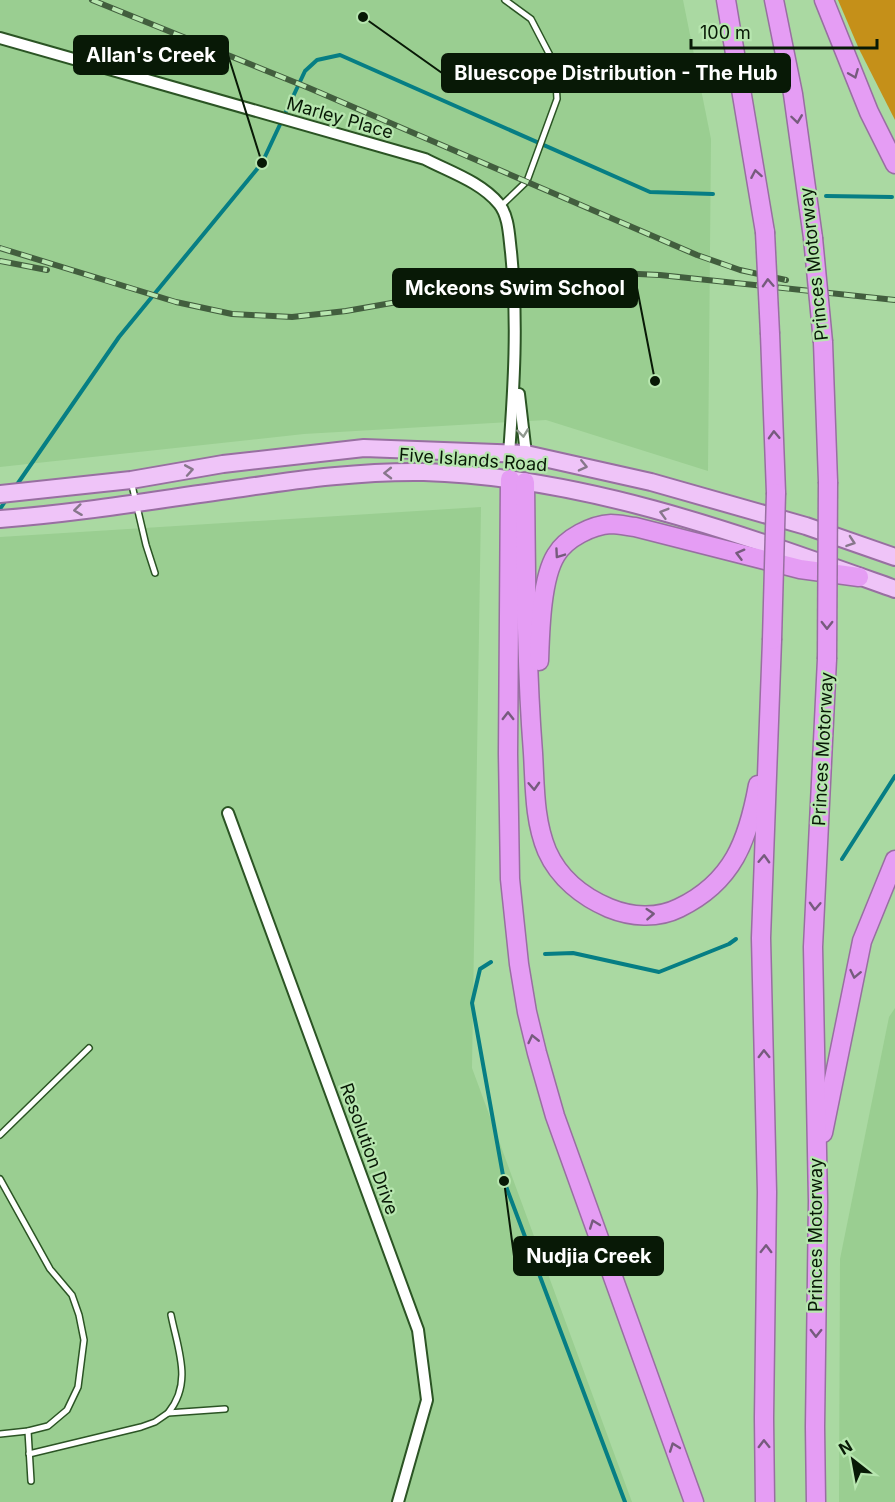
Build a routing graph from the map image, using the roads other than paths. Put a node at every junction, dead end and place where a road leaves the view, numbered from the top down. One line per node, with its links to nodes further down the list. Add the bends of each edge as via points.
1 (505, 0): 7 (lane, via 531,19 555,65 557,99 527,181)
2 (726, 0): 19 (highway, one-way to 2, bridge, via 776,493 765,232)
3 (774, 0): 25 (highway, Princes Motorway, one-way to 25, bridge, via 793,93 824,342 827,659 813,947)
4 (824, 0): 6 (highway, one-way to 6, via 869,112)
5 (0, 38): 7 (street, Marley Place, via 425,159 485,189)
6 (895, 164)
7 (501, 206): 8 (street, via 508,226 514,282)
8 (516, 369): 9 (street, one-way to 9); 9 (street)
9 (518, 454): 10 (main road, Five Islands Road, one-way to 9, via 223,464 364,448); 11 (main road); 15 (main road, Five Islands Road, one-way to 15, via 651,482 806,526)
10 (131, 480): 12 (main road, Five Islands Road); 13 (lane)
11 (518, 480): 13 (main road, Five Islands Road, one-way to 13, via 424,472 362,474); 17 (main road, Five Islands Road, one-way to 11, via 668,514 574,489); 20 (highway); 35 (highway, one-way to 11, via 555,1116 527,1012 508,854)
12 (0, 494)
13 (136, 503): 14 (main road, Five Islands Road, one-way to 14); 16 (lane)
14 (0, 519)
15 (895, 557)
16 (155, 573)
17 (859, 577): 18 (main road, Five Islands Road); 20 (highway, one-way to 20, via 800,569 635,527 612,524 582,533 556,555 548,575 540,630 538,702)
18 (895, 590)
19 (772, 649): 20 (highway, one-way to 19, via 539,830 558,869 576,890 620,913 649,916 675,910 698,899 720,879 741,847 758,785 764,680); 36 (highway, one-way to 19, via 767,1192 761,938)
20 (531, 728)
21 (228, 813): 34 (street, Resolution Drive, via 417,1330 427,1400)
22 (895, 860): 25 (highway, one-way to 25, via 862,941)
23 (89, 1048): 24 (lane)
24 (0, 1135)
25 (816, 1170): 37 (highway, Princes Motorway, one-way to 37)
26 (0, 1179): 30 (lane, via 50,1269 72,1295 84,1340 81,1374 71,1405 48,1426)
27 (171, 1315): 29 (lane, via 183,1372 181,1393)
28 (225, 1409): 29 (lane)
29 (168, 1413): 32 (lane, via 141,1427)
30 (28, 1431): 31 (lane); 32 (lane)
31 (0, 1434)
32 (29, 1454): 33 (lane)
33 (31, 1481)
34 (398, 1502)
35 (694, 1502)
36 (765, 1502)
37 (816, 1502)

